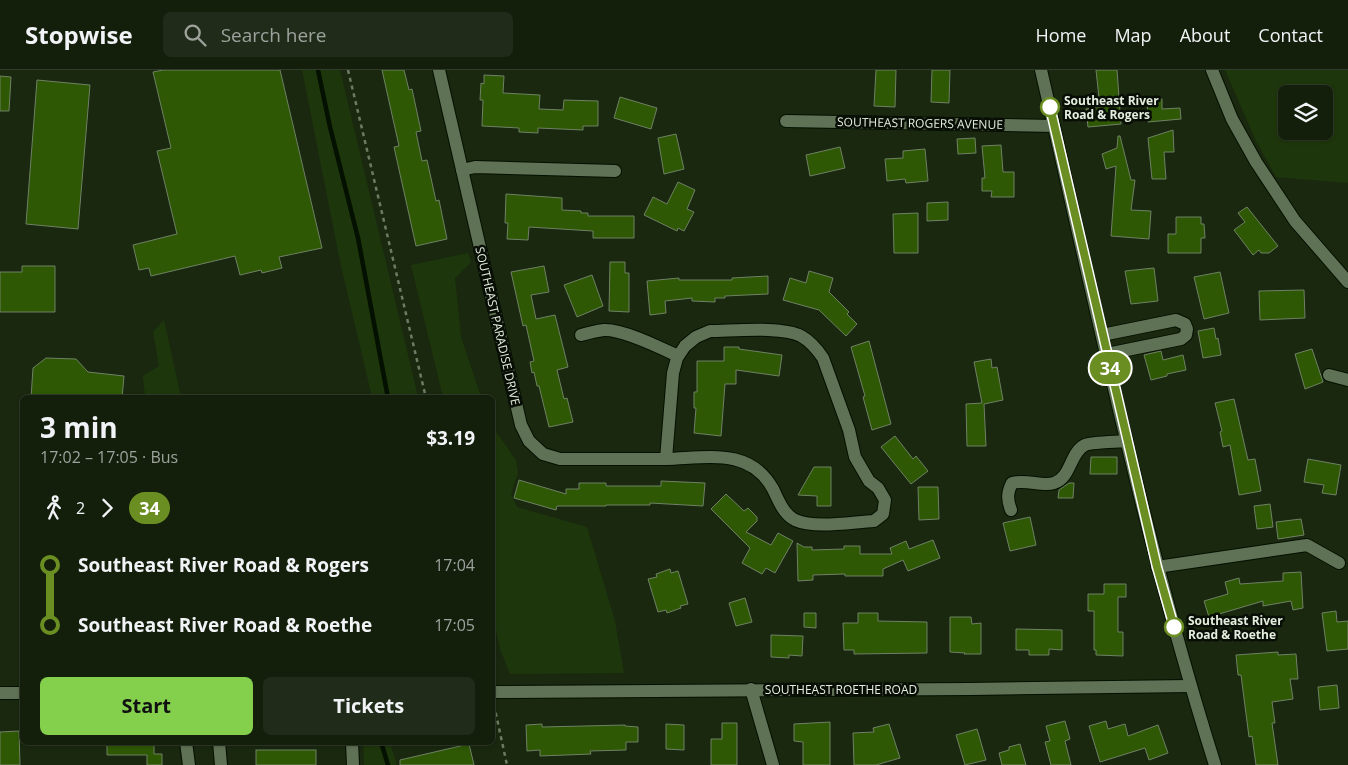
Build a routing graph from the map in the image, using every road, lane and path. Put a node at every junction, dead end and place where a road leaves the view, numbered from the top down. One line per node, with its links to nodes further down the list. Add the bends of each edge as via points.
1 (348, 70): 16 (path)
2 (439, 70): 7 (street, SOUTHEAST PARADISE DRIVE)
3 (1041, 70): 6 (street)
4 (1212, 70): 9 (street, via 1232,120 1256,162 1295,221)
5 (786, 120): 6 (street, SOUTHEAST ROGERS AVENUE)
6 (1054, 126): 11 (street)
7 (462, 170): 8 (street, via 475,167); 18 (street, SOUTHEAST PARADISE DRIVE, via 521,425 529,441 543,454 560,459)
8 (615, 171)
9 (1348, 282)
10 (580, 335): 13 (street, via 613,331)
11 (1102, 335): 12 (street); 12 (street, via 1176,320 1185,324 1187,329 1181,339)
12 (1107, 354): 17 (street)
13 (678, 356): 18 (street, via 673,373); 18 (street, SOUTHEAST PARADISE DRIVE, via 696,337 710,332 780,331 800,336 817,348 827,367 856,457 869,481 885,500 882,514 874,521 813,524 794,519 783,509 771,486 747,462 728,457)
14 (1329, 375): 15 (street)
15 (1348, 380)
16 (425, 395)
17 (1127, 441): 19 (street, via 1086,445 1054,483 1012,483 1008,491); 21 (street)
18 (666, 459)
19 (1011, 510)
20 (1339, 563): 21 (street, via 1307,545)
21 (1157, 567): 22 (street)
22 (1190, 686): 23 (street, SOUTHEAST ROETHE ROAD); 36 (street)
23 (751, 689): 24 (street, SOUTHEAST ROETHE ROAD); 35 (street)
24 (495, 692)
25 (0, 693): 26 (street)
26 (20, 693)
27 (495, 710): 34 (path)
28 (186, 745): 31 (street)
29 (219, 745): 32 (street)
30 (352, 745): 33 (street)
31 (189, 765)
32 (221, 765)
33 (353, 765)
34 (507, 765)
35 (773, 765)
36 (1215, 765)

